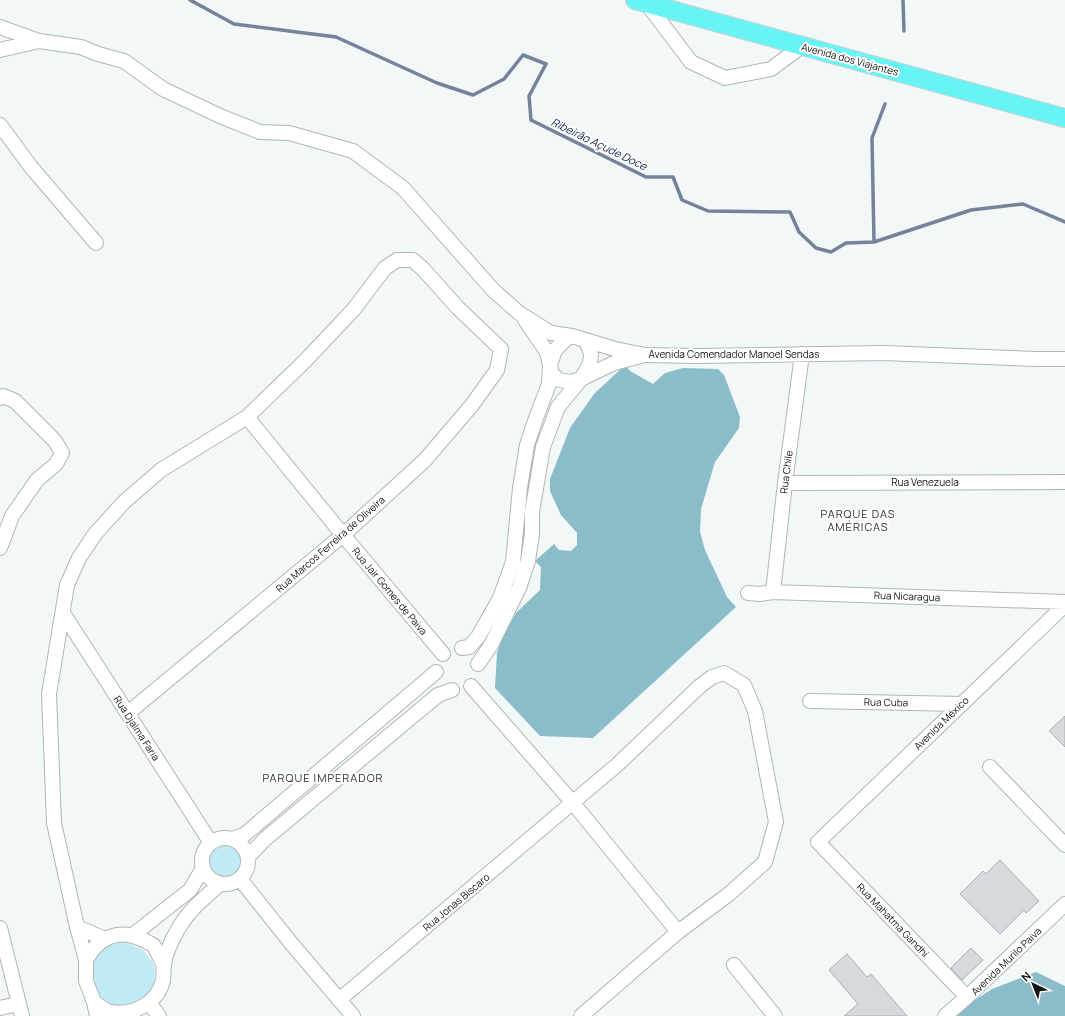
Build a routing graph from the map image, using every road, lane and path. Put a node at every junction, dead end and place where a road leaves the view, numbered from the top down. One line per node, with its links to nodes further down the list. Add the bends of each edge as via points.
1 (641, 2): 4 (main road, Avenida dos Viajantes); 4 (street, via 691,62 725,78 771,68)
2 (0, 27): 3 (street, Avenida Comendador Manoel Sendas)
3 (39, 41): 5 (street); 9 (street, Avenida Comendador Manoel Sendas, via 81,47 124,61 163,89 260,132 288,133 353,150 402,188 493,290)
4 (802, 46): 6 (main road, Avenida dos Viajantes)
5 (0, 50)
6 (1065, 118)
7 (0, 125): 8 (street, via 31,167)
8 (96, 243)
9 (519, 313): 10 (street, Avenida Comendador Manoel Sendas, via 551,333); 14 (street, via 547,352)
10 (579, 338): 12 (street, Avenida Comendador Manoel Sendas); 14 (street, via 566,339 555,350); 15 (street, via 589,345 591,354 590,364)
11 (802, 354): 12 (street, Avenida Comendador Manoel Sendas); 13 (street, Avenida Comendador Manoel Sendas, via 883,353); 19 (street, Rua Chile)
12 (645, 355): 15 (street, via 614,363)
13 (1065, 359)
14 (550, 365): 15 (street, via 552,374 559,380 570,382); 26 (street, via 549,384 527,445 513,562 500,598 478,637 469,647)
15 (581, 379): 28 (street, via 558,407 542,447 532,512 528,561 520,588)
16 (0, 398): 21 (street, via 3,396 15,401 55,441 62,453 56,464 37,480 12,516)
17 (247, 417): 20 (street, Rua Jair Gomes de Paiva); 20 (street, Rua Marcos Ferreira de Oliveira, via 305,361 354,309 385,268 396,260 413,260 501,349 497,370 472,405 425,460); 25 (street, via 161,470 124,502 95,534 79,558 67,585)
18 (1065, 482): 19 (street, Rua Venezuela)
19 (785, 483): 22 (street, Rua Chile)
20 (343, 535): 27 (street, Rua Jair Gomes de Paiva); 34 (street, Rua Marcos Ferreira de Oliveira)
21 (0, 548)
22 (773, 592): 23 (street, Rua Nicaragua); 24 (street, Rua Nicaragua)
23 (748, 593)
24 (1065, 603): 33 (street, Avenida México)
25 (63, 613): 34 (street, Rua Djalma Faria); 46 (street, via 50,694 54,823)
26 (462, 648): 27 (street, via 451,649); 28 (street, via 472,654)
27 (443, 654): 29 (street, via 437,662)
28 (478, 664): 30 (street, via 478,676)
29 (436, 672): 31 (street, via 441,683); 37 (street, via 244,835)
30 (471, 686): 31 (street, via 462,690); 36 (street)
31 (452, 690): 41 (street, via 438,695 265,839)
32 (810, 701): 33 (street, Rua Cuba)
33 (962, 704): 38 (street, Avenida México)
34 (128, 713): 39 (street, Rua Djalma Faria)
35 (990, 767): 40 (street)
36 (573, 803): 48 (street); 48 (street, Rua Jonas Biscaro, via 712,677 724,673 744,685 755,711 776,822 765,862 729,894); 55 (street, Rua Jonas Biscaro)
37 (232, 839): 39 (street, via 221,839); 41 (street, via 243,847)
38 (818, 842): 54 (street, Rua Mahatma Gandhi)
39 (211, 843): 42 (street, via 203,854)
40 (1065, 845)
41 (248, 857): 43 (street, via 247,868)
42 (203, 868): 44 (street, via 209,878); 49 (street, via 190,890)
43 (240, 879): 44 (street); 55 (street)
44 (220, 884): 52 (street, via 189,912 176,932)
45 (1065, 904): 54 (street, Avenida Murilo Paiva)
46 (77, 927): 50 (street); 51 (street)
47 (0, 928): 58 (street)
48 (678, 932): 62 (street)
49 (132, 935): 50 (street, via 119,934); 52 (street, via 152,945)
50 (105, 939): 51 (street, via 97,944)
51 (86, 960): 59 (street, via 86,981)
52 (164, 965): 56 (street, via 159,993)
53 (734, 965): 63 (street)
54 (967, 997): 64 (street, Avenida Murilo Paiva)
55 (339, 1000): 61 (street)
56 (150, 1004): 59 (street, via 130,1013); 60 (street)
57 (0, 1008): 58 (street)
58 (20, 1010)
59 (102, 1012)
60 (159, 1016)
61 (353, 1016)
62 (581, 1016)
63 (775, 1016)
64 (945, 1016)

